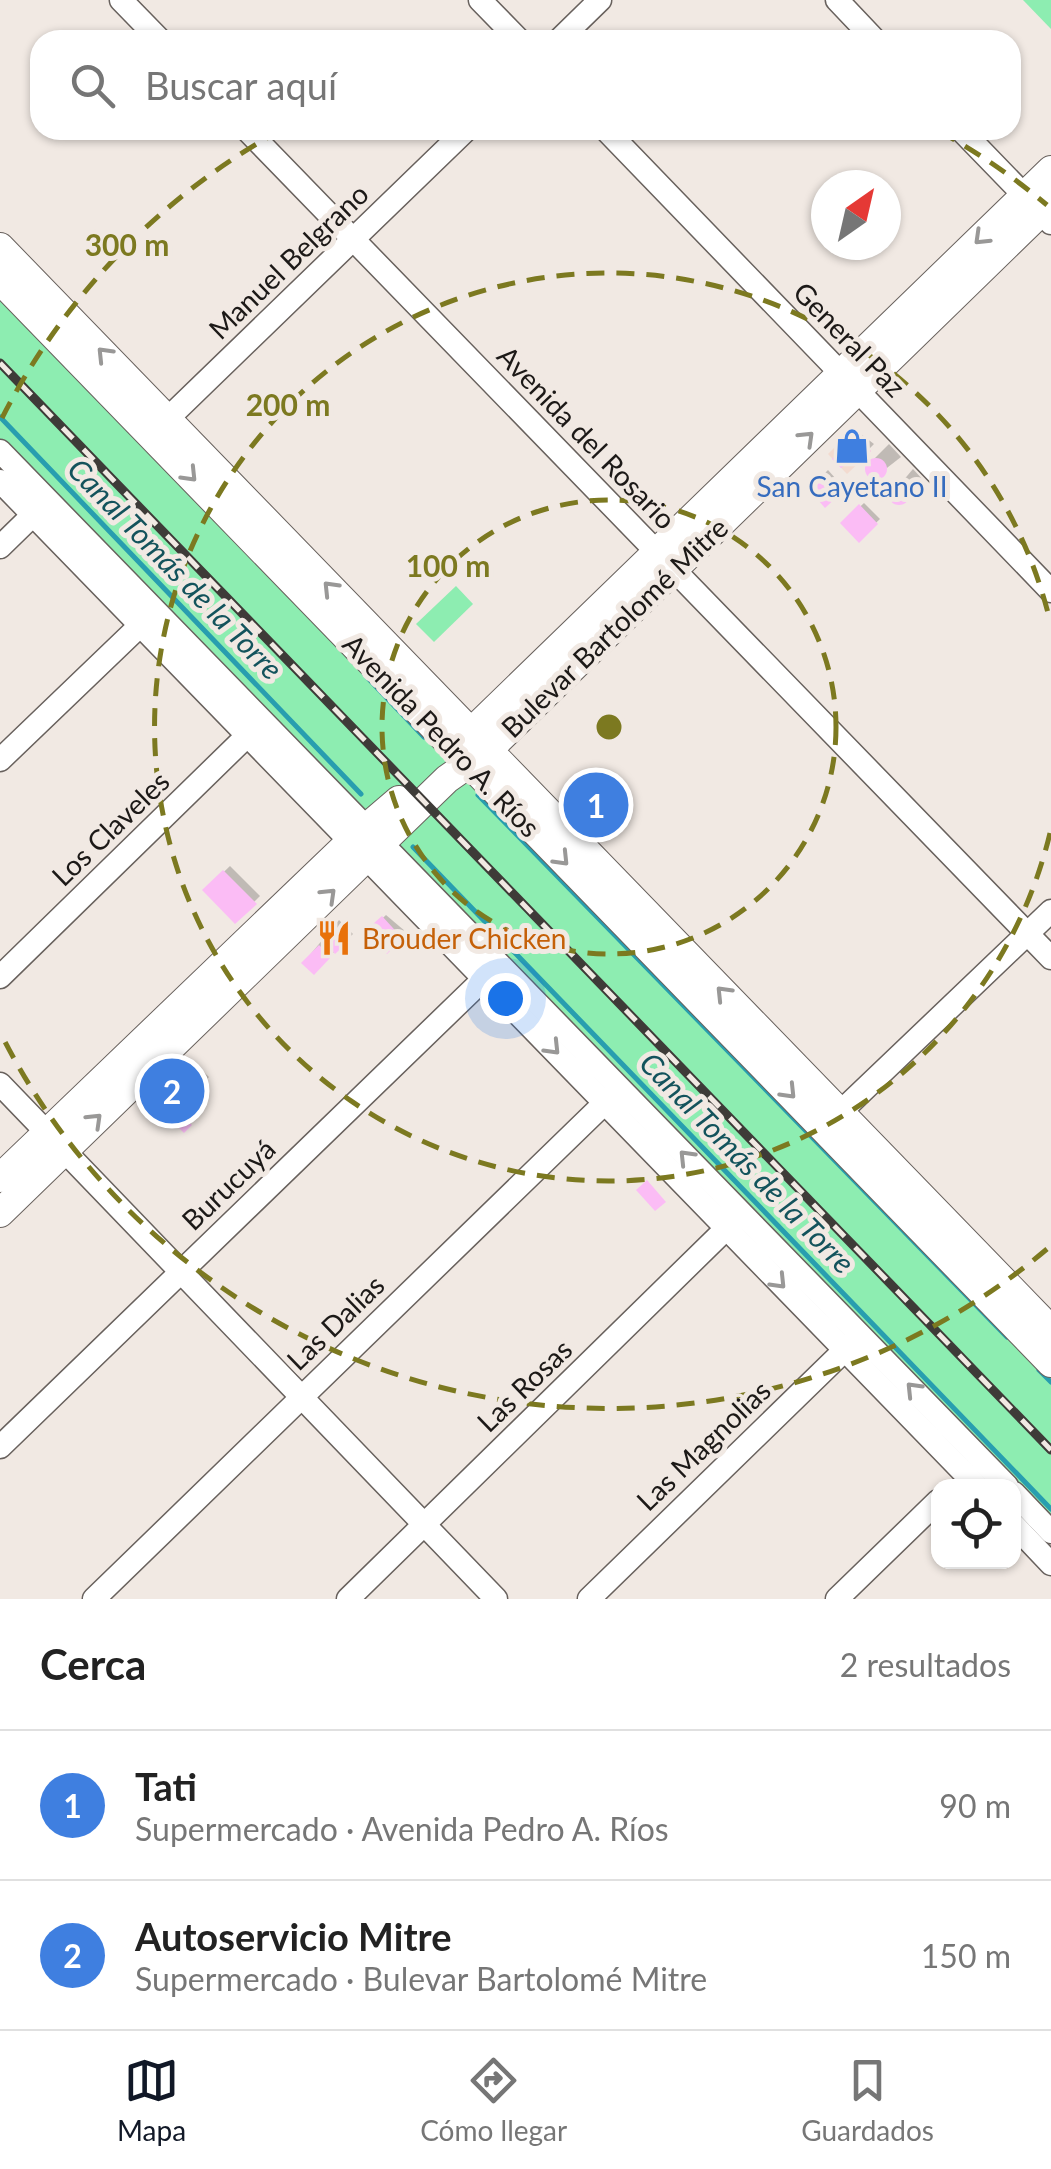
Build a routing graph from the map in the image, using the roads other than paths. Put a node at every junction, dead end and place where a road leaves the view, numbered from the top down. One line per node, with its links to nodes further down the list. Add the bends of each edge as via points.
1 (121, 0): 5 (street)
2 (480, 0): 6 (street)
3 (600, 0): 7 (street)
4 (836, 0): 8 (street)
5 (150, 30)
6 (509, 30)
7 (569, 30)
8 (865, 30)
9 (258, 140): 15 (street, Avenida del Rosario)
10 (456, 140): 15 (street, Manuel Belgrano)
11 (616, 140): 18 (street, General Paz)
12 (972, 140): 14 (street)
13 (1051, 170): 14 (main road, Bulevar Bartolomé Mitre)
14 (1042, 208): 18 (main road, Bulevar Bartolomé Mitre)
15 (354, 239): 19 (street, Manuel Belgrano); 24 (street, Avenida del Rosario)
16 (0, 247): 19 (main road, Avenida Pedro A. Ríos, one-way to 16)
17 (0, 280): 19 (main road, Avenida Pedro A. Ríos)
18 (849, 382): 24 (main road, Bulevar Bartolomé Mitre); 25 (street, General Paz)
19 (159, 428): 28 (main road, Avenida Pedro A. Ríos)
20 (0, 452): 22 (street)
21 (0, 481): 22 (street)
22 (40, 508): 23 (street); 26 (street)
23 (0, 547)
24 (665, 561): 28 (main road, Bulevar Bartolomé Mitre); 32 (street, Avenida del Rosario)
25 (1051, 590)
26 (147, 618): 27 (street); 29 (street)
27 (255, 728): 30 (street); 35 (street, Los Claveles)
28 (470, 749): 30 (main road, Bulevar Bartolomé Mitre); 38 (main road, Avenida Pedro A. Ríos)
29 (0, 760)
30 (367, 843): 34 (street); 39 (main road, Bulevar Bartolomé Mitre)
31 (1051, 911): 32 (street)
32 (1028, 934): 33 (street, Avenida del Rosario); 38 (street)
33 (1051, 958)
34 (492, 972): 37 (street); 43 (street, Burucuyá)
35 (0, 976)
36 (0, 1084): 39 (street)
37 (612, 1095): 42 (street); 47 (street, Las Dalias)
38 (832, 1121): 44 (main road, Avenida Pedro A. Ríos); 46 (main road, Avenida Pedro A. Ríos)
39 (56, 1142): 40 (main road, Bulevar Bartolomé Mitre); 41 (main road, Bulevar Bartolomé Mitre); 43 (street)
40 (0, 1178)
41 (0, 1212)
42 (734, 1221): 45 (street); 52 (street, Las Rosas)
43 (181, 1272): 47 (street); 48 (street, Burucuyá)
44 (1051, 1330)
45 (852, 1342): 49 (street); 59 (street, Las Magnolias)
46 (1051, 1363)
47 (302, 1397): 52 (street); 56 (street, Las Dalias)
48 (0, 1448)
49 (969, 1477)
50 (1021, 1500): 54 (street)
51 (931, 1508): 60 (street)
52 (424, 1524): 57 (street, Las Rosas); 58 (street)
53 (1021, 1532): 55 (street)
54 (1051, 1532)
55 (1051, 1564)
56 (94, 1599)
57 (348, 1599)
58 (496, 1599)
59 (588, 1599)
60 (837, 1599)

